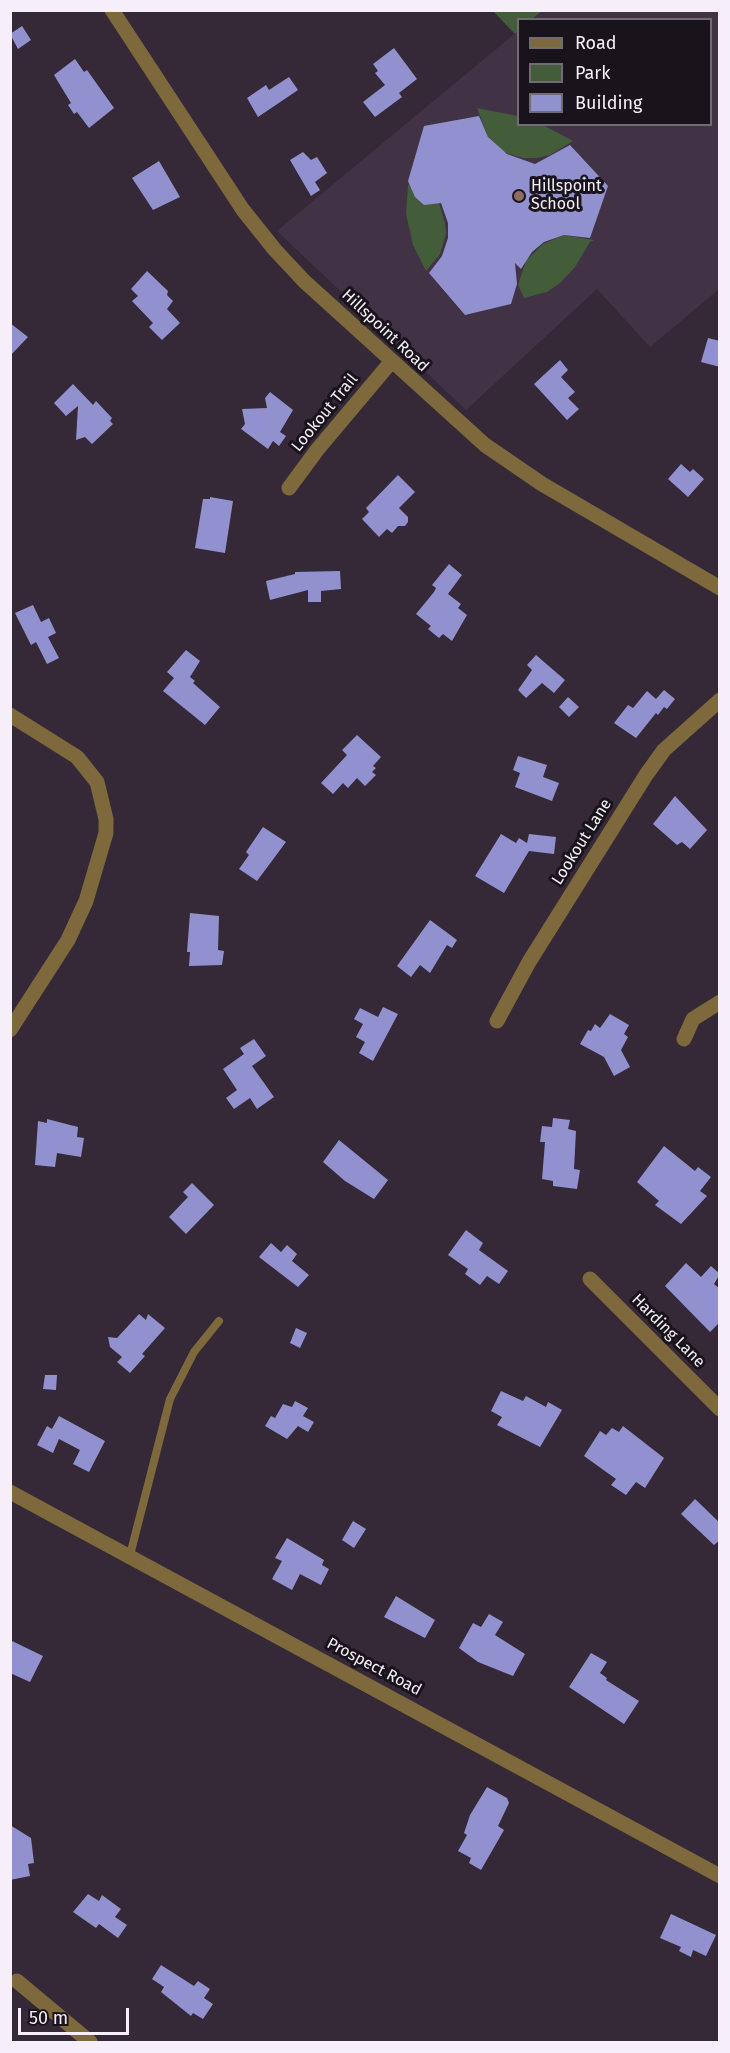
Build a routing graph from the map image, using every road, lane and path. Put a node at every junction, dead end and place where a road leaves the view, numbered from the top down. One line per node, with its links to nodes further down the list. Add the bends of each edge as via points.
1 (112, 10): 2 (street, Hillspoint Road, via 260,233 291,268)
2 (391, 362): 3 (street, Lookout Trail); 4 (street, Hillspoint Road, via 465,429 512,464)
3 (289, 488)
4 (720, 588)
5 (720, 700): 8 (street, Lookout Lane, via 664,750 646,775 529,962)
6 (10, 715): 9 (street, via 77,757 97,782 106,819 106,833 86,901 68,940)
7 (720, 1002): 10 (street, via 693,1019)
8 (497, 1021)
9 (10, 1030)
10 (684, 1039)
11 (590, 1279): 13 (street, Harding Lane)
12 (219, 1322): 15 (lane, via 194,1352 170,1399)
13 (720, 1409)
14 (10, 1492): 15 (street, Prospect Road)
15 (130, 1555): 16 (street, Prospect Road)
16 (720, 1876)
17 (17, 1981): 18 (street)
18 (90, 2043)

